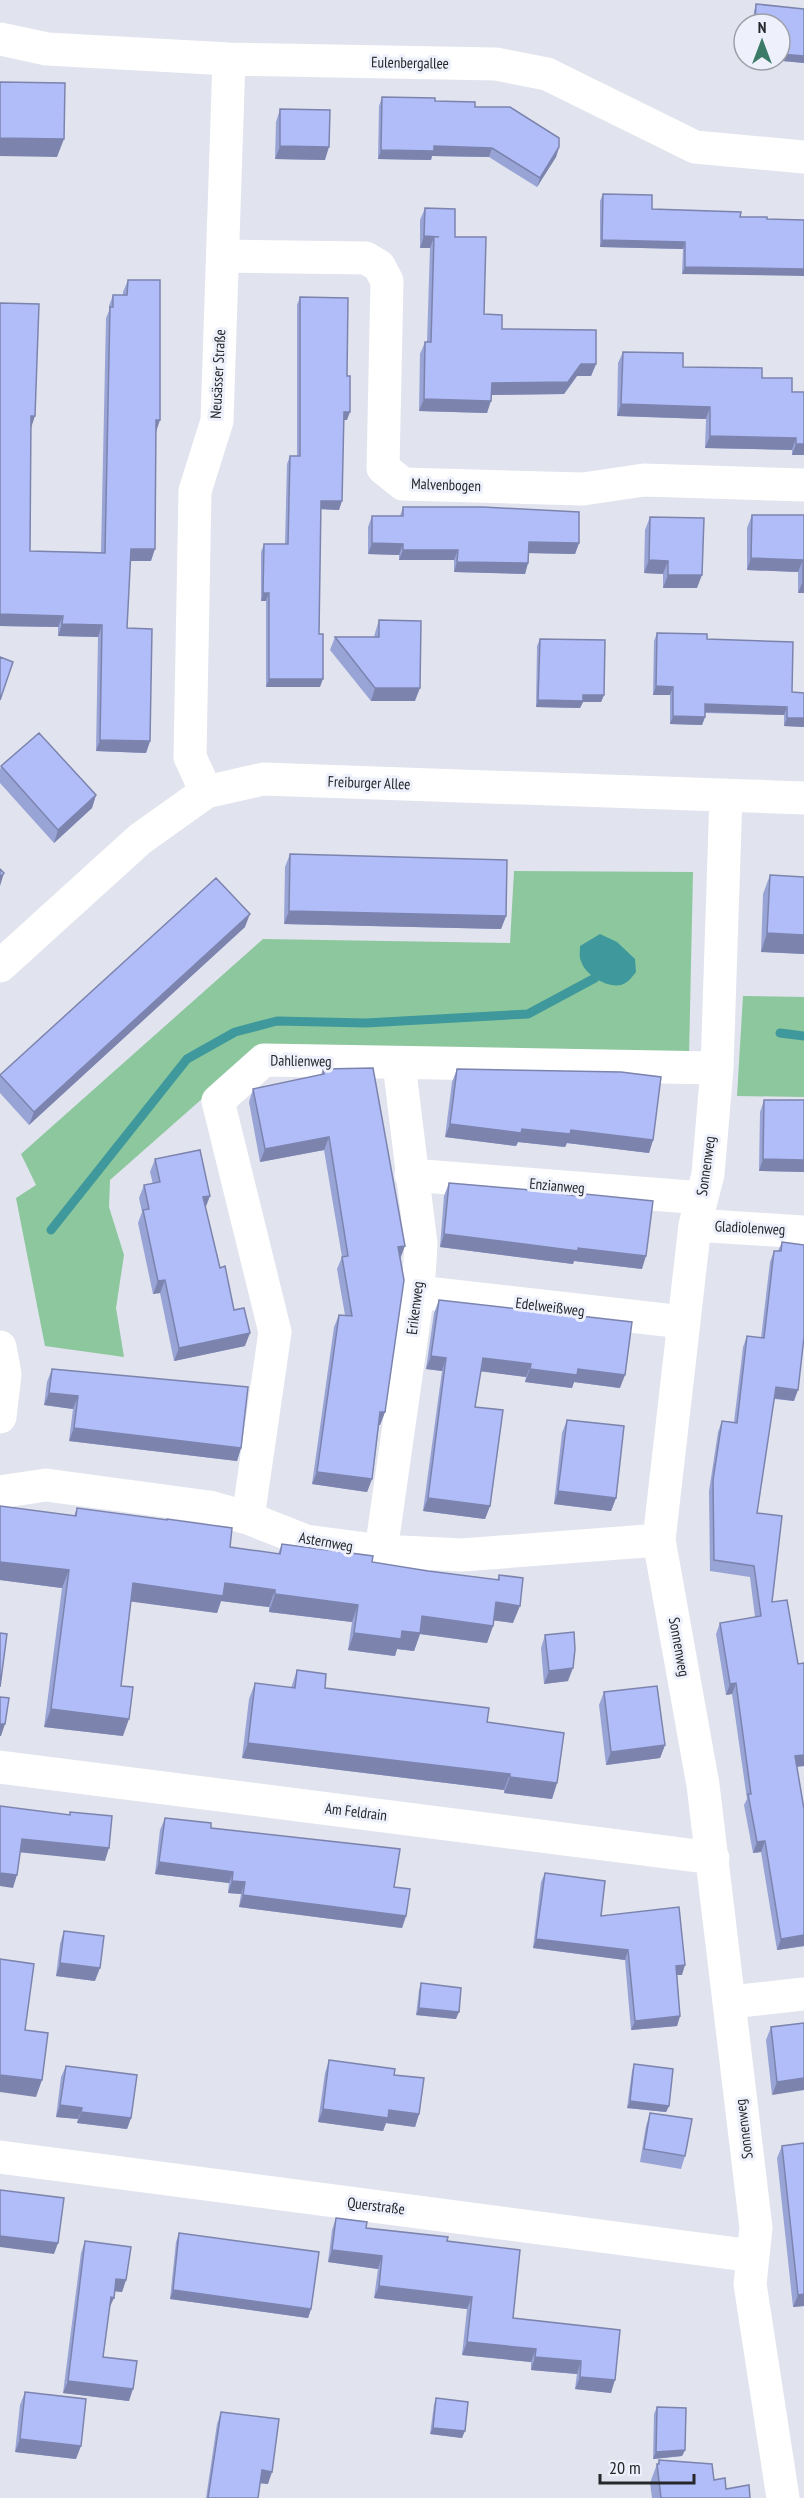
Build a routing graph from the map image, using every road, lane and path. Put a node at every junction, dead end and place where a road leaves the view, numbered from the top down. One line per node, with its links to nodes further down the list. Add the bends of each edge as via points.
1 (0, 39): 2 (street, Eulenbergallee, via 47,49)
2 (229, 59): 3 (street, Eulenbergallee, via 495,64 547,74 695,147); 4 (street, Neusässer Straße)
3 (804, 157)
4 (223, 256): 5 (street, Malvenbogen, via 366,258 379,266 387,281 384,468 403,484 584,489 644,480); 6 (street, Neusässer Straße, via 217,421 195,491 190,757)
5 (804, 485)
6 (206, 792): 7 (street, Freiburger Allee, via 263,779); 9 (street, Freiburger Allee, via 140,839)
7 (726, 795): 8 (street, Freiburger Allee); 11 (street, Sonnenweg)
8 (804, 798)
9 (0, 966)
10 (399, 1064): 11 (street, Dahlienweg); 12 (street, Erikenweg); 20 (street, Dahlienweg, via 264,1060 218,1101 275,1332)
11 (717, 1068): 13 (street, Sonnenweg, via 708,1174)
12 (411, 1175): 13 (street, Enzianweg); 15 (street, Erikenweg, via 421,1244)
13 (699, 1212): 14 (street, Gladiolenweg); 16 (street, Sonnenweg)
14 (804, 1232)
15 (418, 1292): 16 (street, Edelweißweg); 22 (street, Erikenweg)
16 (683, 1322): 21 (street, Sonnenweg)
17 (0, 1347): 18 (street, via 5,1374)
18 (0, 1417)
19 (0, 1489): 20 (street, Asternweg, via 46,1485 209,1507)
20 (248, 1518): 22 (street, Asternweg, via 306,1541)
21 (659, 1540): 22 (street, Asternweg, via 462,1555); 24 (street, Sonnenweg)
22 (381, 1551)
23 (0, 1767): 24 (street, Am Feldrain)
24 (713, 1858): 26 (street, Sonnenweg)
25 (804, 1994): 26 (street)
26 (729, 2002): 28 (street, Sonnenweg, via 756,2228)
27 (0, 2157): 28 (street, Querstraße)
28 (753, 2256): 29 (street, Sonnenweg, via 750,2284)
29 (783, 2498)

